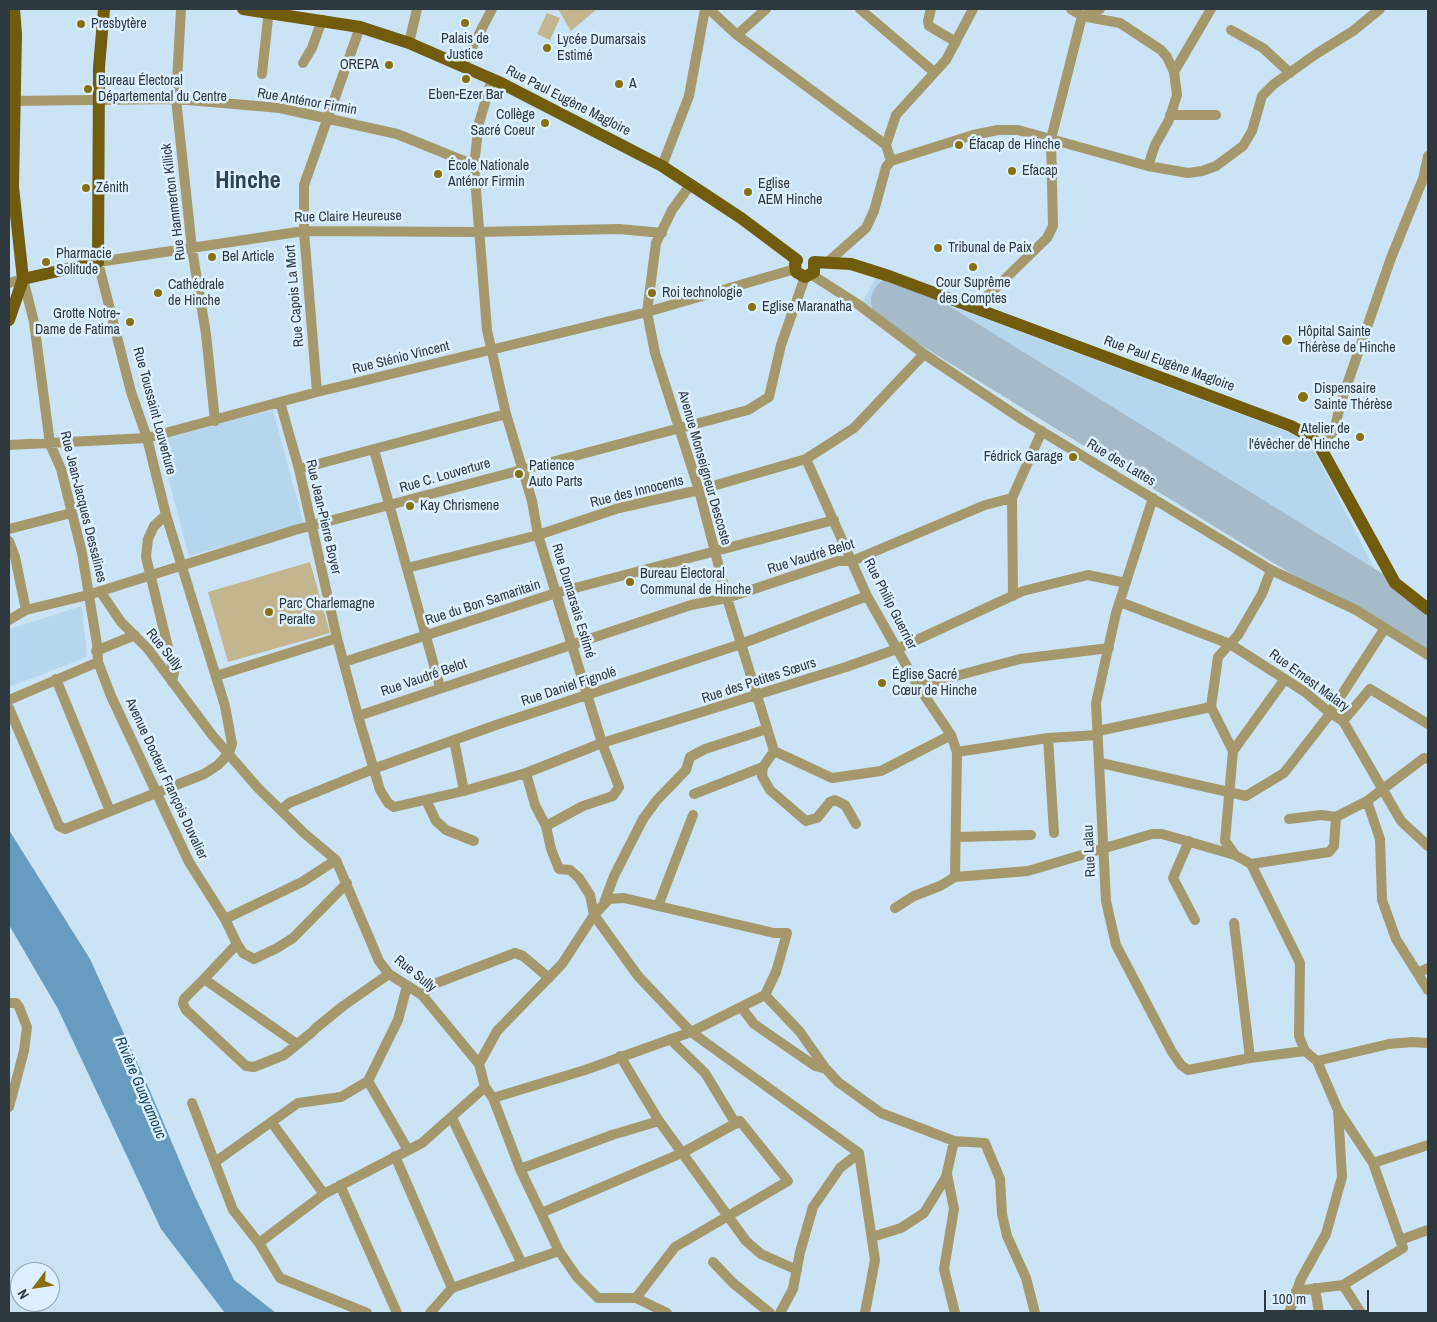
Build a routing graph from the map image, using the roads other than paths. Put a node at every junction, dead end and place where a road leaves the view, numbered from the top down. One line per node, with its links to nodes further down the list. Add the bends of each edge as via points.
1 (14, 9): 32 (main road, Rue Jean-Jacques Dessalines, via 16,34)
2 (104, 9): 33 (main road, Rue Toussaint Louverture)
3 (181, 9): 31 (street, Rue Hammerton Killick)
4 (243, 9): 15 (main road, Rue Paul Eugène Magloire)
5 (417, 9): 23 (street)
6 (492, 9): 25 (street)
7 (707, 9): 21 (street); 42 (street, via 689,96)
8 (766, 9): 21 (street)
9 (860, 9): 26 (street)
10 (931, 9): 22 (street, via 929,26)
11 (973, 9): 22 (street)
12 (1072, 9): 17 (street)
13 (1211, 9): 27 (street)
14 (1380, 9): 28 (street)
15 (269, 10): 18 (main road, Rue Paul Eugène Magloire); 29 (street)
16 (1098, 10): 17 (street)
17 (1082, 16): 27 (street, via 1120,23 1161,50); 37 (street)
18 (322, 20): 19 (main road, Rue Paul Eugène Magloire); 24 (street)
19 (360, 27): 23 (main road, Rue Paul Eugène Magloire); 36 (street, Rue Capois La Mort)
20 (1231, 30): 28 (street, via 1263,48)
21 (737, 35): 38 (street)
22 (956, 42): 26 (street, via 946,60)
23 (409, 43): 25 (main road, Rue Paul Eugène Magloire)
24 (303, 62)
25 (463, 65): 30 (main road, Rue Paul Eugène Magloire)
26 (934, 72): 38 (street, via 896,115)
27 (1174, 72): 35 (street, via 1177,95)
28 (1290, 73): 43 (street, via 1262,96 1252,131 1243,146 1228,159 1202,171 1188,173)
29 (262, 74)
30 (492, 79): 41 (street, Rue Dumarsais Estimé, via 479,123); 42 (main road, Rue Paul Eugène Magloire)
31 (176, 99): 33 (street, Rue Anténor Firmin); 36 (street, Rue Anténor Firmin, via 280,108); 48 (street, Rue Hammerton Killick)
32 (11, 101): 33 (street, Rue Anténor Firmin); 52 (main road, Rue Jean-Jacques Dessalines, via 14,187)
33 (100, 101): 49 (main road, Rue Toussaint Louverture)
34 (1216, 115): 35 (street)
35 (1170, 116): 43 (street)
36 (329, 118): 41 (street, Rue Anténor Firmin, via 397,134); 45 (street, Rue Capois La Mort, via 304,185)
37 (1051, 139): 40 (street, via 1018,130 998,130 973,134); 43 (street); 54 (street, via 1053,216 1050,232)
38 (886, 145): 40 (street)
39 (1428, 156): 67 (street, via 1423,179 1340,402 1334,431)
40 (892, 161): 50 (street, via 886,168 866,228)
41 (474, 165): 46 (street, Rue Dumarsais Estimé)
42 (662, 166): 44 (main road, Rue Paul Eugène Magloire)
43 (1148, 166)
44 (690, 184): 47 (street, Avenue Monseigneur Descoste, via 672,210); 51 (main road, Rue Paul Eugène Magloire)
45 (304, 231): 46 (street, Rue Claire Heureuse); 48 (street, Rue Claire Heureuse); 59 (street, Rue Capois La Mort)
46 (478, 232): 47 (street, Rue Claire Heureuse, via 619,229); 57 (street, Rue Dumarsais Estimé)
47 (662, 233): 55 (street, Avenue Monseigneur Descoste, via 653,257)
48 (192, 249): 49 (street, Rue Claire Heureuse); 62 (street, Rue Hammerton Killick, via 206,334)
49 (98, 262): 52 (main road, Rue Claire Heureuse); 65 (street, Rue Toussaint Louverture, via 130,392)
50 (829, 262): 51 (main road, Rue Paul Eugène Magloire); 54 (main road, Rue Paul Eugène Magloire, via 851,264 890,276)
51 (804, 269): 55 (street, Rue Sténio Vincent); 58 (street, Rue des Lattes); 63 (street, Rue C. Louverture, via 769,397 748,410)
52 (23, 279): 53 (street, Rue Claire Heureuse); 56 (main road); 66 (street, Rue Jean-Jacques Dessalines, via 34,322)
53 (9, 283)
54 (974, 308): 67 (main road, Rue Paul Eugène Magloire, via 1291,426)
55 (647, 312): 57 (street, Rue Sténio Vincent); 63 (street, Avenue Monseigneur Descoste, via 655,353)
56 (9, 320)
57 (492, 350): 59 (street, Rue Sténio Vincent); 61 (street, Rue Dumarsais Estimé)
58 (924, 354): 64 (street, Rue des Lattes); 70 (street, Rue des Innocents, via 854,428)
59 (317, 392): 60 (street, Rue Sténio Vincent)
60 (280, 402): 62 (street, Rue Sténio Vincent); 71 (street, Rue Jean-Pierre Boyer)
61 (506, 414): 69 (street); 72 (street, Rue Dumarsais Estimé)
62 (215, 421): 65 (street, Rue Sténio Vincent)
63 (679, 427): 72 (street, Rue C. Louverture); 73 (street, Avenue Monseigneur Descoste)
64 (1042, 432): 74 (street); 75 (street, Rue des Lattes)
65 (147, 438): 66 (street, Rue Sténio Vincent); 78 (street, Rue Toussaint Louverture)
66 (50, 444): 68 (street, Rue Sténio Vincent); 77 (street, Rue Jean-Jacques Dessalines)
67 (1319, 445): 98 (main road, Rue Paul Eugène Magloire, via 1395,584)
68 (9, 446)
69 (374, 450): 71 (street); 76 (street)
70 (806, 459): 73 (street, Rue des Innocents); 79 (street, Rue Philip Guerrier)
71 (299, 469): 80 (street, Rue Jean-Pierre Boyer)
72 (522, 469): 76 (street, Rue C. Louverture); 82 (street, Rue Dumarsais Estimé)
73 (699, 490): 82 (street, Rue des Innocents, via 619,508); 84 (street, Avenue Monseigneur Descoste)
74 (1012, 498): 85 (street, Rue Vaudré Belot, via 986,505); 95 (street)
75 (1153, 498): 88 (street, Rue des Lattes); 90 (street, Rue Lalau)
76 (389, 506): 80 (street, Rue C. Louverture); 87 (street)
77 (71, 513): 81 (street); 93 (street, Rue Jean-Jacques Dessalines)
78 (166, 515): 86 (street, Rue Toussaint Louverture); 89 (street, via 154,526 148,539 146,557)
79 (834, 520): 84 (street, Rue du Bon Samaritain); 85 (street, Rue Philip Guerrier)
80 (311, 526): 86 (street, Rue C. Louverture); 104 (street, Rue Jean-Pierre Boyer)
81 (9, 529)
82 (538, 535): 87 (street, Rue des Innocents); 92 (street, Rue Dumarsais Estimé)
83 (9, 541): 99 (street)
84 (714, 552): 92 (street, Rue du Bon Samaritain); 96 (street, Avenue Monseigneur Descoste)
85 (852, 561): 94 (street, Rue Philip Guerrier); 96 (street, Rue Vaudré Belot, via 838,561)
86 (182, 566): 89 (street, Rue C. Louverture); 114 (street, Rue Toussaint Louverture)
87 (408, 568): 103 (street)
88 (1271, 570): 101 (street, Rue des Lattes, via 1356,610); 107 (street, via 1262,594)
89 (150, 576): 91 (street, Rue C. Louverture); 117 (street, via 174,672)
90 (1126, 583): 95 (street, Rue des Petites Sœurs, via 1088,575); 97 (street, Rue Lalau)
91 (100, 591): 93 (street, Rue C. Louverture); 102 (street, Rue Sully, via 121,622)
92 (556, 593): 103 (street, Rue du Bon Samaritain); 105 (street, Rue Dumarsais Estimé)
93 (88, 595): 99 (street, Rue C. Louverture); 110 (street, Avenue Docteur François Duvalier)
94 (867, 596): 106 (street, Rue Daniel Fignolé); 109 (street, Rue Philip Guerrier)
95 (1013, 596): 109 (street, Rue des Petites Sœurs)
96 (727, 598): 105 (street, Rue Vaudré Belot, via 691,605); 106 (street, Avenue Monseigneur Descoste)
97 (1120, 602): 107 (street, Rue Ernest Malary); 108 (street, Rue Lalau)
98 (1428, 609)
99 (26, 610): 100 (street, Rue C. Louverture)
100 (9, 620)
101 (1385, 628): 111 (street, Rue des Lattes); 125 (street)
102 (135, 635): 110 (street); 117 (street, Rue Sully)
103 (426, 636): 113 (street, Rue du Bon Samaritain); 119 (street)
104 (337, 638): 113 (street, Rue Jean-Pierre Boyer); 114 (street)
105 (572, 644): 119 (street, Rue Vaudré Belot); 120 (street, Rue Dumarsais Estimé)
106 (741, 644): 120 (street, Rue Daniel Fignolé); 121 (street, Avenue Monseigneur Descoste)
107 (1230, 644): 116 (street, Rue Ernest Malary); 123 (street, via 1218,657)
108 (1108, 648): 118 (street, via 1020,659); 130 (street, Rue Lalau, via 1096,703)
109 (897, 649): 118 (street, Rue Philip Guerrier); 121 (street, Rue des Petites Sœurs)
110 (96, 652): 112 (street, Avenue Docteur François Duvalier)
111 (1428, 655)
112 (98, 662): 115 (street); 145 (street, Avenue Docteur François Duvalier)
113 (344, 662): 126 (street, Rue Jean-Pierre Boyer)
114 (216, 676): 138 (street, Rue Toussaint Louverture, via 230,728 232,744)
115 (56, 679): 122 (street); 153 (street)
116 (1285, 679): 125 (street, Rue Ernest Malary); 136 (street)
117 (172, 682): 138 (street, Rue Sully, via 198,720)
118 (918, 686): 131 (street, Rue Philip Guerrier)
119 (440, 687): 126 (street, Rue Vaudré Belot)
120 (589, 696): 133 (street, Rue Daniel Fignolé); 134 (street, Rue Dumarsais Estimé)
121 (756, 697): 129 (street, Avenue Monseigneur Descoste); 134 (street, Rue des Petites Sœurs)
122 (9, 700)
123 (1211, 707): 130 (street); 136 (street)
124 (9, 708): 153 (street, via 59,826 68,829)
125 (1330, 713): 127 (street, Rue Ernest Malary); 147 (street, via 1284,773 1246,796)
126 (358, 716): 142 (street, Rue Jean-Pierre Boyer)
127 (1343, 721): 128 (street, via 1370,689); 144 (street, Rue Ernest Malary)
128 (1428, 724)
129 (767, 729): 135 (street, Avenue Monseigneur Descoste); 171 (street, via 690,757 686,770 643,819)
130 (1098, 733): 132 (street); 140 (street, Rue Lalau)
131 (951, 736): 135 (street, via 881,771 832,778); 137 (street, Rue Philip Guerrier)
132 (1048, 738): 137 (street); 159 (street)
133 (454, 740): 142 (street, Rue Daniel Fignolé); 146 (street)
134 (602, 743): 143 (street, Rue des Petites Sœurs); 158 (street, Rue Dumarsais Estimé, via 618,791)
135 (774, 751): 141 (street)
136 (1233, 751): 147 (street)
137 (957, 752): 161 (street, Rue Philip Guerrier)
138 (229, 753): 145 (street, via 204,774); 152 (street, Rue Sully)
139 (1428, 759): 144 (street, via 1424,758)
140 (1101, 763): 147 (street); 165 (street, Rue Lalau)
141 (763, 767): 148 (street); 157 (street, via 765,785 806,821 817,818 835,800 845,805)
142 (373, 769): 151 (street, Rue Jean-Pierre Boyer, via 385,800); 152 (street, Rue Daniel Fignolé, via 289,803)
143 (526, 773): 146 (street, Rue des Petites Sœurs); 158 (street, via 535,805)
144 (1383, 789): 150 (street); 164 (street, Rue Ernest Malary, via 1402,821)
145 (156, 791): 153 (street); 175 (street, Avenue Docteur François Duvalier, via 189,862)
146 (464, 791): 149 (street, Rue des Petites Sœurs)
147 (1230, 792): 166 (street, via 1225,841)
148 (694, 794)
149 (426, 800): 151 (street, Rue des Petites Sœurs); 162 (street, via 436,821 446,830)
150 (1367, 800): 155 (street); 180 (street, via 1380,839 1382,900 1396,939)
151 (394, 807)
152 (282, 810): 167 (street, Rue Sully)
153 (110, 811)
154 (693, 815): 172 (street)
155 (1336, 816): 156 (street); 168 (street, via 1334,846 1329,852)
156 (1289, 819)
157 (856, 824)
158 (546, 826): 174 (street, via 557,866 562,871 574,872 579,878 590,895)
159 (1054, 832)
160 (1031, 835): 161 (street)
161 (957, 837): 169 (street, Rue Philip Guerrier)
162 (474, 841)
163 (1189, 841): 165 (street, via 1152,834); 166 (street); 176 (street, via 1174,878)
164 (1428, 846)
165 (1102, 850): 169 (street, via 1028,871); 196 (street, Rue Lalau, via 1106,901 1116,945 1181,1065 1188,1070)
166 (1235, 855): 168 (street)
167 (336, 860): 170 (street, Rue Sully); 175 (street, via 302,882)
168 (1251, 864): 194 (street, via 1300,963 1299,1036)
169 (955, 877): 173 (street)
170 (347, 883): 178 (street, Avenue Docteur François Duvalier, via 293,938 254,959 243,953); 181 (street, Rue Sully, via 379,961)
171 (604, 903): 172 (street, via 624,898); 174 (street)
172 (658, 906): 187 (street, via 774,933 787,933 776,972)
173 (895, 908)
174 (594, 915): 182 (street); 190 (street, via 638,976)
175 (224, 918): 178 (street, Avenue Docteur François Duvalier)
176 (1195, 920)
177 (1234, 923): 196 (street)
178 (237, 944): 183 (street)
179 (1428, 968): 180 (street)
180 (1418, 973): 185 (street)
181 (389, 974): 184 (street, Rue Sully); 193 (street)
182 (549, 978): 186 (street, via 515,953 434,984); 198 (street, via 498,1031)
183 (204, 979): 193 (street); 193 (street, via 183,1004 246,1066 254,1067 284,1055)
184 (407, 986): 186 (street, Rue Sully); 200 (street, via 398,1020)
185 (1428, 990)
186 (422, 995): 198 (street, Rue Sully)
187 (765, 995): 189 (street); 199 (street, via 800,1032)
188 (9, 1002): 204 (street, via 20,1007 27,1027)
189 (741, 1007): 190 (street); 199 (street, via 754,1024 815,1066)
190 (692, 1032): 191 (street); 214 (street)
191 (670, 1039): 195 (street); 209 (street, via 705,1073)
192 (1428, 1043): 197 (street, via 1389,1044)
193 (297, 1044)
194 (1305, 1052): 196 (street, Rue Lalau); 197 (street)
195 (620, 1056): 202 (street); 207 (street)
196 (1250, 1058)
197 (1317, 1061): 205 (street)
198 (478, 1064): 201 (street, Rue Sully)
199 (826, 1069): 210 (street, via 838,1082 881,1113)
200 (368, 1081): 208 (street, via 341,1097 298,1103); 212 (street)
201 (485, 1087): 202 (street, Rue Sully); 206 (street)
202 (494, 1098): 218 (street, Rue Sully)
203 (192, 1103): 216 (street)
204 (9, 1107)
205 (1338, 1110): 217 (street); 235 (street, via 1341,1182 1326,1234)
206 (452, 1118): 212 (street, via 422,1143); 230 (street)
207 (659, 1121): 213 (street); 218 (street)
208 (272, 1123): 216 (street); 221 (street)
209 (736, 1124): 213 (street); 223 (street, via 740,1121 788,1181)
210 (954, 1141): 219 (street); 245 (street, via 985,1143 1000,1179 1007,1236 1026,1278)
211 (1428, 1145): 217 (street)
212 (408, 1150): 215 (street)
213 (682, 1153): 222 (street); 223 (street)
214 (859, 1154): 225 (street); 231 (street, via 840,1168 812,1207)
215 (395, 1156): 220 (street); 233 (street)
216 (215, 1162): 227 (street, via 233,1210)
217 (1373, 1163): 226 (street)
218 (520, 1169): 222 (street, Rue Sully)
219 (947, 1174): 225 (street, via 924,1213 901,1228); 244 (street, via 954,1209 944,1269)
220 (340, 1185): 221 (street); 238 (street)
221 (324, 1194): 227 (street)
222 (541, 1213): 228 (street, Rue Sully)
223 (727, 1218): 231 (street, via 761,1254); 236 (street, via 675,1247)
224 (1428, 1230): 226 (street)
225 (872, 1237): 243 (street, via 875,1260)
226 (1400, 1240): 232 (street, via 1403,1248)
227 (259, 1243): 237 (street, via 280,1278)
228 (559, 1251): 230 (street); 236 (street, Rue Sully, via 577,1277 598,1298)
229 (713, 1262): 241 (street)
230 (522, 1264): 233 (street)
231 (797, 1270): 242 (street, via 793,1289)
232 (1343, 1285): 234 (street); 248 (street)
233 (452, 1288): 239 (street)
234 (1315, 1288): 235 (street); 247 (street)
235 (1296, 1291): 246 (street)
236 (636, 1298): 240 (street, Rue Sully)
237 (367, 1313)
238 (397, 1313)
239 (430, 1313)
240 (667, 1313)
241 (770, 1313)
242 (780, 1313)
243 (865, 1313)
244 (954, 1313)
245 (1034, 1313)
246 (1289, 1313)
247 (1319, 1313)
248 (1361, 1313)

